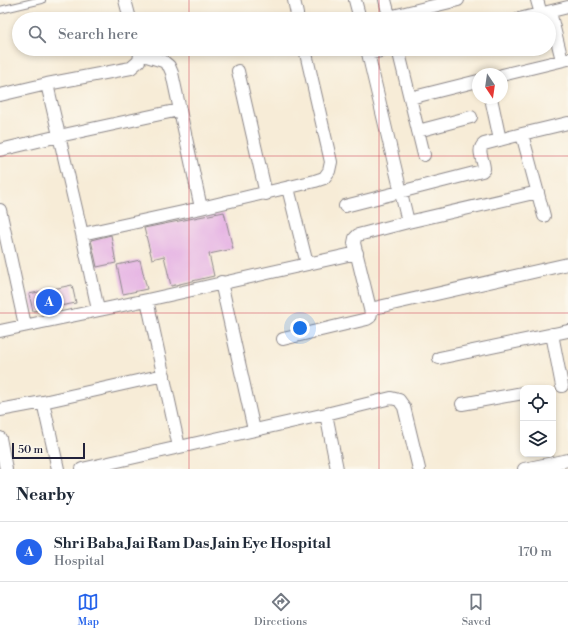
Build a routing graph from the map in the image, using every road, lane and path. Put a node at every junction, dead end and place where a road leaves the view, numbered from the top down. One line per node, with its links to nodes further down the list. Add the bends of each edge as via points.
1 (42, 0): 9 (lane)
2 (125, 0): 10 (street)
3 (294, 0): 11 (street)
4 (355, 0): 12 (street)
5 (385, 0): 13 (street)
6 (458, 0): 14 (street)
7 (537, 0): 15 (street)
8 (568, 8): 16 (street)
9 (0, 10)
10 (128, 12)
11 (297, 12)
12 (358, 12)
13 (386, 12)
14 (411, 12)
15 (545, 12)
16 (550, 12)
17 (556, 37): 23 (street)
18 (139, 56): 27 (street, via 139,61 131,68)
19 (151, 56): 31 (street, via 169,66)
20 (307, 56): 40 (street, via 331,162 324,178)
21 (369, 56): 41 (street)
22 (400, 56): 29 (street)
23 (565, 59): 25 (street)
24 (238, 71): 43 (street)
25 (508, 73)
26 (472, 82): 29 (street)
27 (47, 84): 28 (street); 36 (street)
28 (0, 95)
29 (410, 98): 34 (street)
30 (492, 104): 37 (street)
31 (179, 110): 36 (street); 45 (street)
32 (471, 117): 34 (street)
33 (568, 124): 35 (street)
34 (418, 131): 39 (street)
35 (522, 134): 37 (street); 42 (street)
36 (59, 136): 38 (street); 49 (street)
37 (500, 140): 41 (street, via 481,146 484,166 482,171)
38 (0, 150)
39 (424, 156)
40 (288, 188): 43 (street); 51 (street)
41 (401, 192): 44 (street); 48 (street)
42 (538, 192): 47 (street); 48 (street)
43 (266, 194): 45 (street)
44 (345, 206)
45 (201, 208): 49 (street)
46 (0, 210): 57 (street)
47 (544, 216)
48 (408, 222): 50 (street, via 358,235 354,243)
49 (82, 234): 56 (street)
50 (357, 253): 51 (street); 55 (street)
51 (306, 264): 53 (street)
52 (568, 264): 55 (street)
53 (221, 282): 54 (street); 70 (street)
54 (147, 300): 56 (street); 63 (street)
55 (370, 309): 61 (street, via 370,317 366,320)
56 (98, 310): 57 (street)
57 (26, 325): 58 (street)
58 (0, 331)
59 (568, 331): 60 (street)
60 (552, 334): 62 (street); 64 (street)
61 (283, 339)
62 (439, 358)
63 (164, 375): 66 (street); 72 (street)
64 (560, 386)
65 (520, 394): 67 (street)
66 (43, 402): 68 (street); 77 (street)
67 (462, 404)
68 (0, 410)
69 (326, 414): 70 (street); 79 (street); 80 (street, via 391,398 399,400 404,407)
70 (254, 430): 72 (street)
71 (0, 438): 73 (street)
72 (179, 447): 78 (street)
73 (2, 457): 76 (street)
74 (568, 460): 75 (street)
75 (550, 467): 81 (street)
76 (6, 469)
77 (58, 469)
78 (82, 469)
79 (337, 469)
80 (420, 469)
81 (524, 469)

